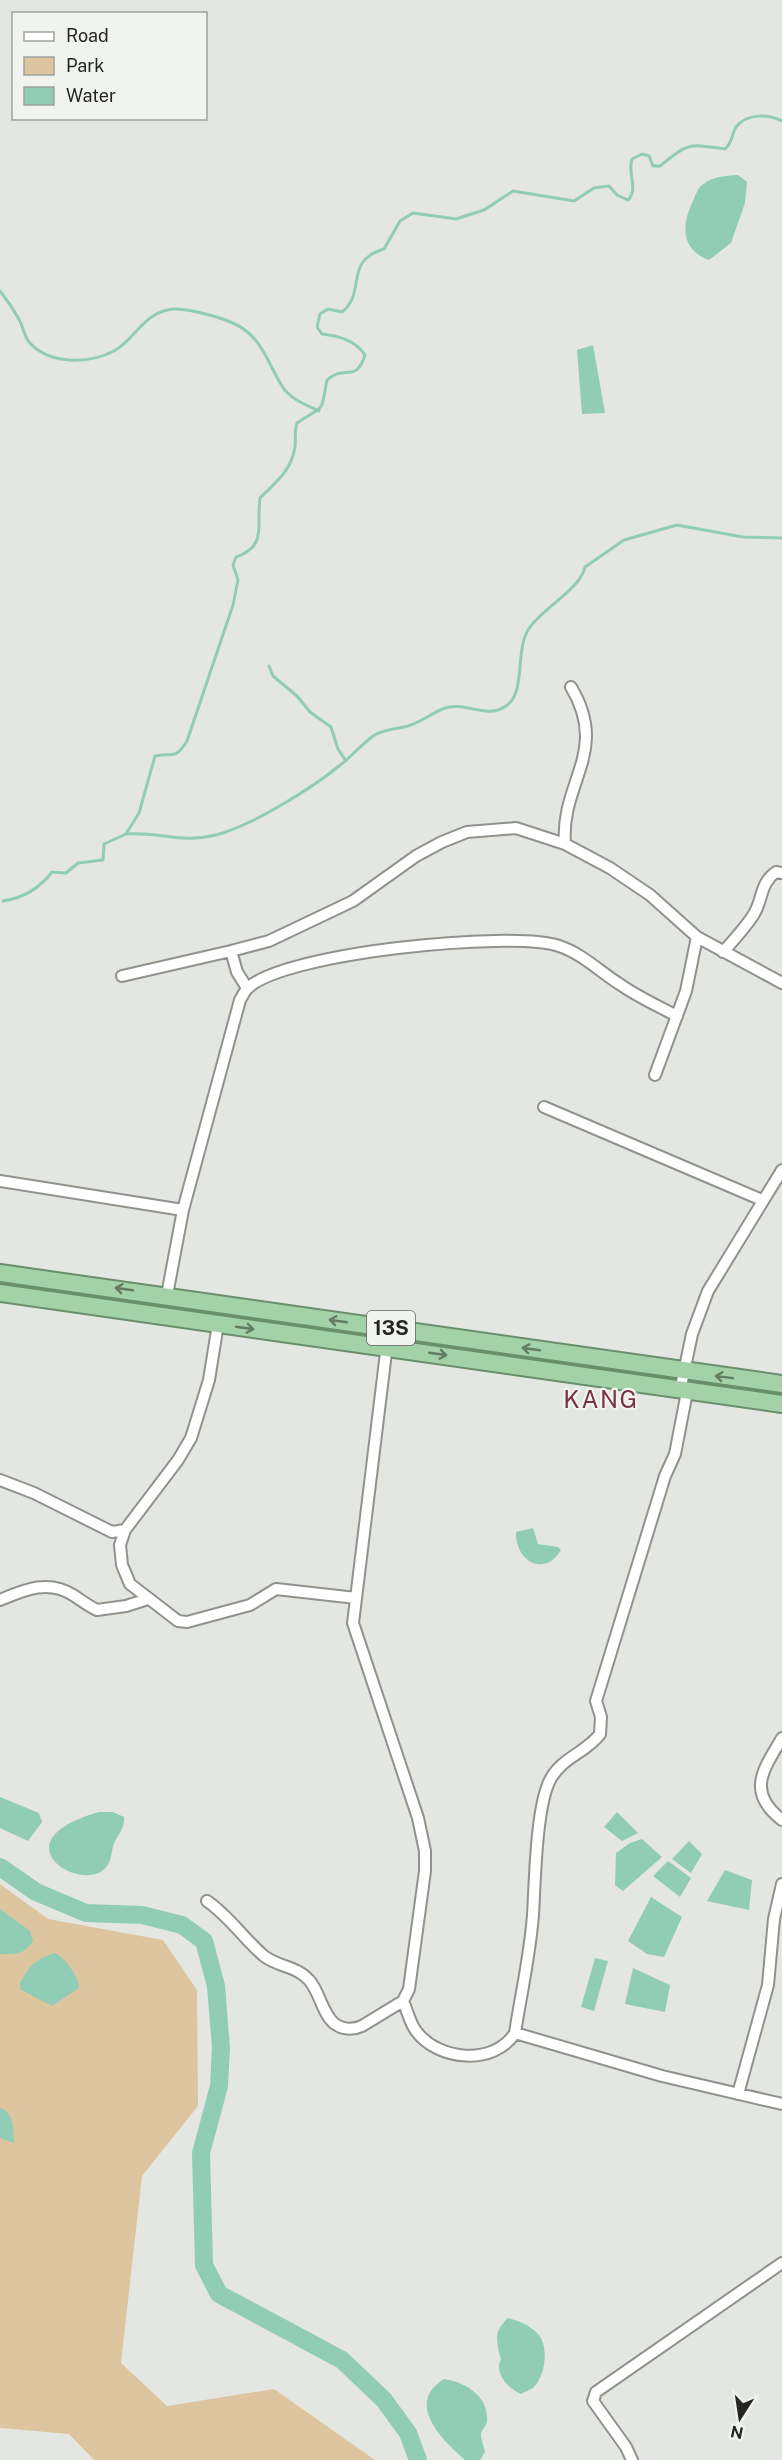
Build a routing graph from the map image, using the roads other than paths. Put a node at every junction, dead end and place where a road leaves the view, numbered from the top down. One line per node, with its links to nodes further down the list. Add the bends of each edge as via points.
1 (571, 687): 2 (street, via 583,706 585,758 566,805)
2 (565, 844): 4 (street, via 650,895); 5 (street, via 516,828 467,832 416,856 353,902 269,941)
3 (782, 873): 6 (street, via 768,877 756,911)
4 (696, 937): 6 (street); 10 (street, via 686,991)
5 (231, 951): 7 (street); 9 (street)
6 (723, 952): 8 (street)
7 (122, 976)
8 (782, 983)
9 (247, 988): 10 (street, via 302,965 373,952 496,939 558,945); 16 (street, via 240,1000)
10 (676, 1016): 11 (street)
11 (655, 1076)
12 (544, 1107): 15 (street)
13 (782, 1170): 15 (street)
14 (0, 1181): 16 (street)
15 (762, 1200): 23 (street, via 708,1291)
16 (183, 1210): 19 (street)
17 (0, 1273): 19 (highway, 13S, one-way to 17)
18 (0, 1293): 20 (highway, 13S)
19 (166, 1295): 21 (highway, 13S, one-way to 19)
20 (218, 1324): 22 (highway, 13S, one-way to 22); 28 (street, via 209,1380 191,1437)
21 (389, 1328): 22 (street); 23 (highway, 13S, one-way to 21)
22 (387, 1347): 25 (highway, 13S, one-way to 25); 29 (street)
23 (683, 1372): 24 (highway, 13S, one-way to 23); 25 (street)
24 (782, 1384)
25 (683, 1391): 26 (highway, 13S); 37 (street, via 675,1454 596,1701 601,1717 600,1734 588,1747 564,1761 546,1793 533,1918)
26 (782, 1404)
27 (0, 1480): 28 (street, via 34,1492 112,1532)
28 (124, 1530): 30 (street, via 120,1545 122,1565 130,1584)
29 (356, 1598): 30 (street, via 276,1589 250,1605 187,1622 178,1621); 36 (street, via 354,1629 418,1818 425,1851 409,1989)
30 (148, 1599): 31 (street, via 97,1610 53,1587 32,1587)
31 (0, 1600)
32 (782, 1738): 33 (street, via 760,1784 766,1804)
33 (782, 1820)
34 (782, 1884): 38 (street, via 774,1919 768,1985)
35 (207, 1900): 36 (street, via 265,1957 310,1981 335,2024 356,2029)
36 (403, 2001): 37 (street, via 415,2030 428,2044 460,2057 502,2047)
37 (515, 2033): 38 (street)
38 (738, 2094): 39 (street)
39 (782, 2104)
40 (782, 2263): 41 (street, via 596,2391 593,2401)
41 (632, 2460)

